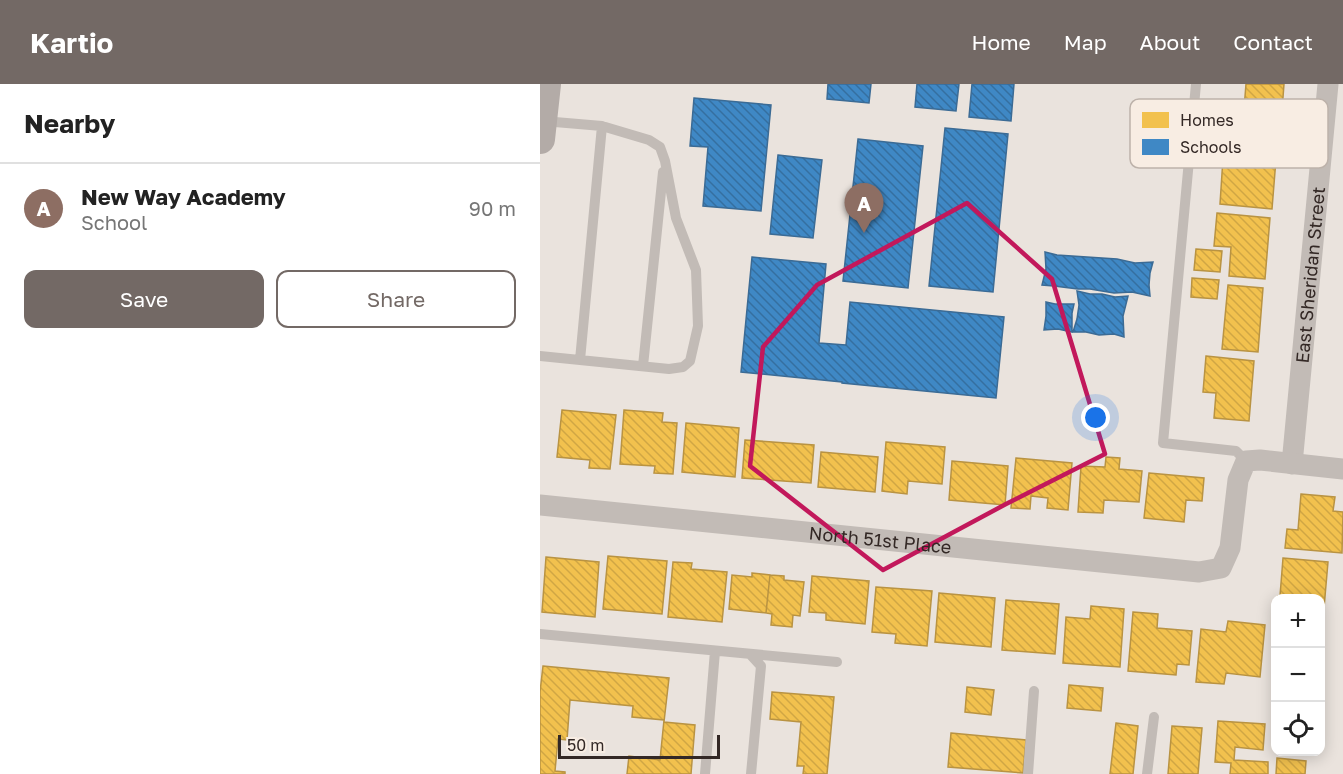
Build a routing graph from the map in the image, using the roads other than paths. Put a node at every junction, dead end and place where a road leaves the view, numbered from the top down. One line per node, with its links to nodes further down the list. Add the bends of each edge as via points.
1 (546, 84): 7 (street)
2 (1196, 84): 4 (lane)
3 (1328, 84): 5 (street, East Sheridan Street)
4 (1195, 99)
5 (1327, 99)
6 (602, 126): 7 (lane); 8 (lane, via 649,140 660,147); 12 (lane)
7 (541, 130)
8 (664, 161): 13 (lane); 13 (lane, via 676,218 696,270 698,326 690,361 683,367)
9 (1188, 168): 14 (lane, via 1163,443 1236,451)
10 (1320, 168): 15 (street, East Sheridan Street)
11 (540, 356): 12 (lane)
12 (580, 360): 13 (lane)
13 (643, 366)
14 (1246, 461): 15 (street); 17 (street, North 51st Place, via 1238,480 1230,548 1221,568 1199,572)
15 (1292, 464): 16 (street)
16 (1343, 469)
17 (540, 505)
18 (540, 634): 19 (lane)
19 (715, 651): 20 (lane); 24 (lane)
20 (750, 654): 21 (lane); 25 (lane, via 761,666)
21 (837, 662)
22 (1034, 691): 26 (lane)
23 (1154, 717): 27 (lane)
24 (705, 774)
25 (751, 774)
26 (1028, 774)
27 (1147, 774)

